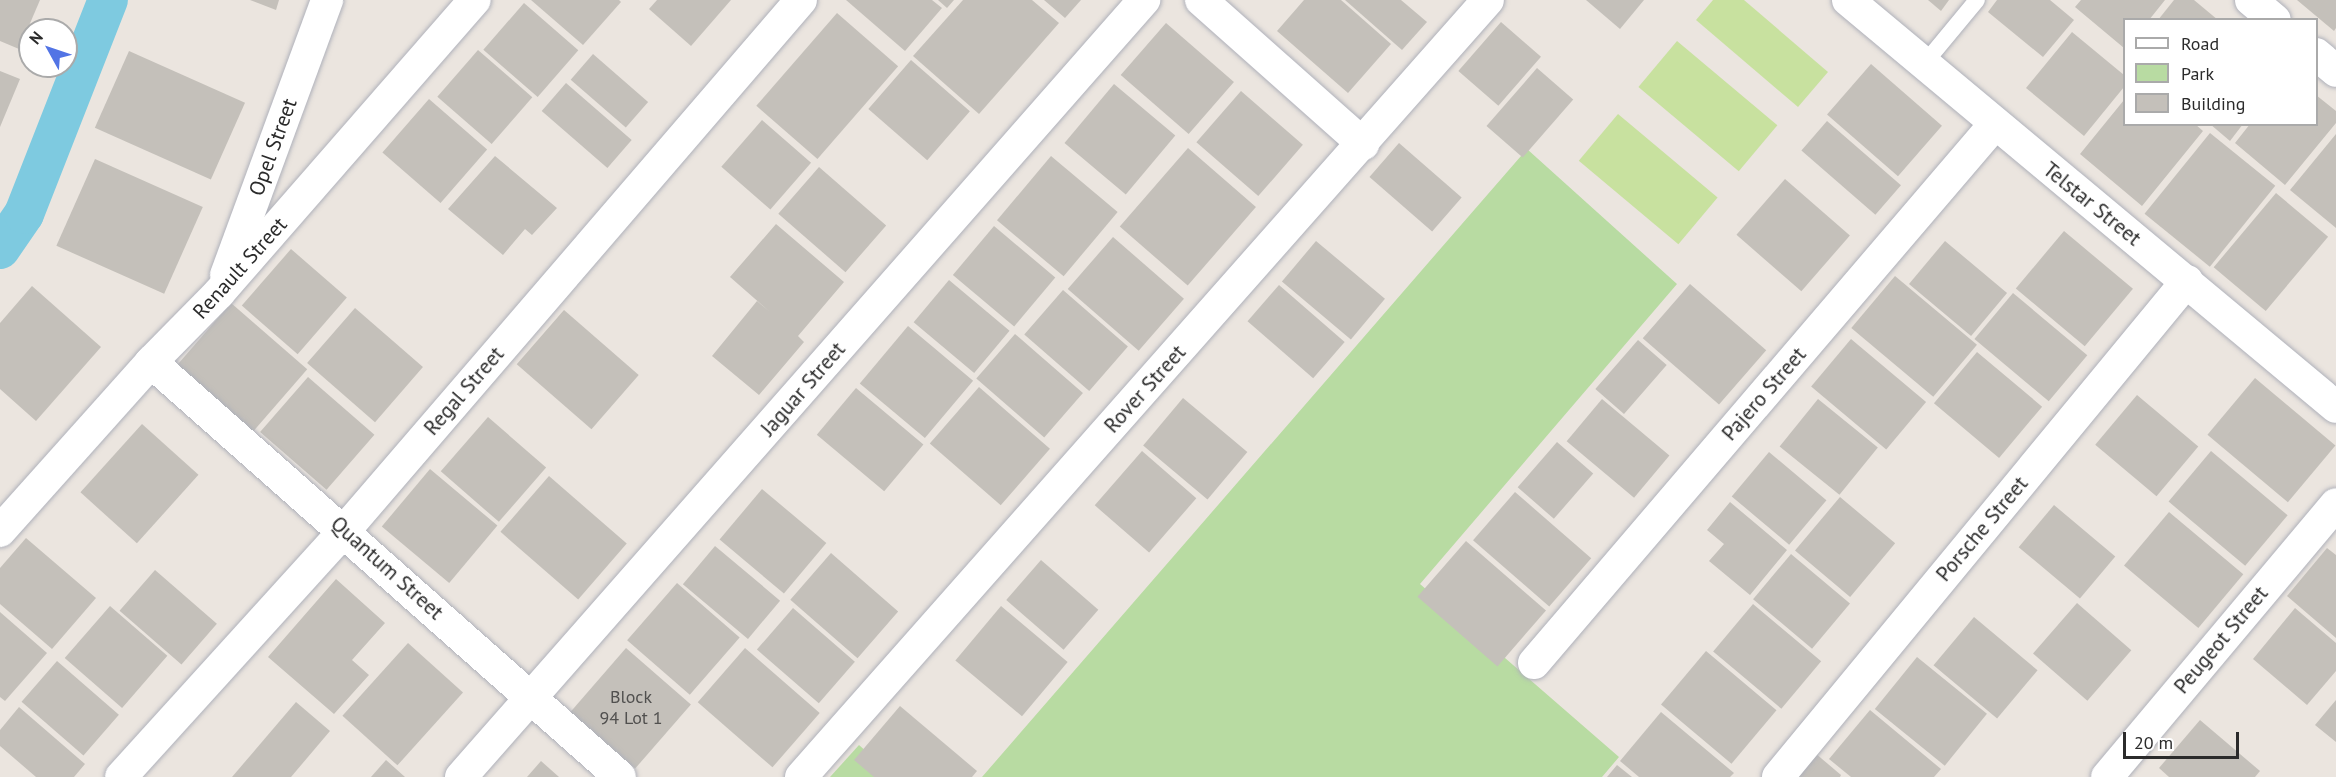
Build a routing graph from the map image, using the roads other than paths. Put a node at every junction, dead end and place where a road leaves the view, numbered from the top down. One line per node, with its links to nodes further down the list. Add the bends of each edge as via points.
1 (327, 0): 17 (street, Opel Street)
2 (474, 0): 17 (street, Renault Street)
3 (801, 0): 21 (street, Regal Street)
4 (1144, 0): 24 (street, Jaguar Street)
5 (1201, 0): 15 (street)
6 (1488, 0): 15 (street, Rover Street)
7 (1848, 0): 12 (street, Telstar Street)
8 (1977, 0): 12 (lane)
9 (2252, 0): 10 (street)
10 (2273, 18)
11 (2318, 56): 13 (street)
12 (1924, 64): 14 (street, Telstar Street)
13 (2336, 71)
14 (1994, 125): 16 (street, Telstar Street); 23 (street, Pajero Street)
15 (1363, 144): 28 (street, Rover Street)
16 (2187, 281): 19 (street, Telstar Street); 29 (street, Porsche Street)
17 (219, 293): 18 (street, Renault Street)
18 (151, 362): 21 (street, Quantum Street); 22 (street, Renault Street)
19 (2336, 407)
20 (2336, 504): 30 (street, Peugeot Street)
21 (345, 530): 24 (street, Quantum Street); 25 (street, Regal Street)
22 (0, 531)
23 (1534, 663)
24 (531, 699): 26 (street, Jaguar Street); 27 (street, Quantum Street)
25 (121, 777)
26 (461, 777)
27 (621, 777)
28 (801, 777)
29 (1778, 777)
30 (2107, 777)

